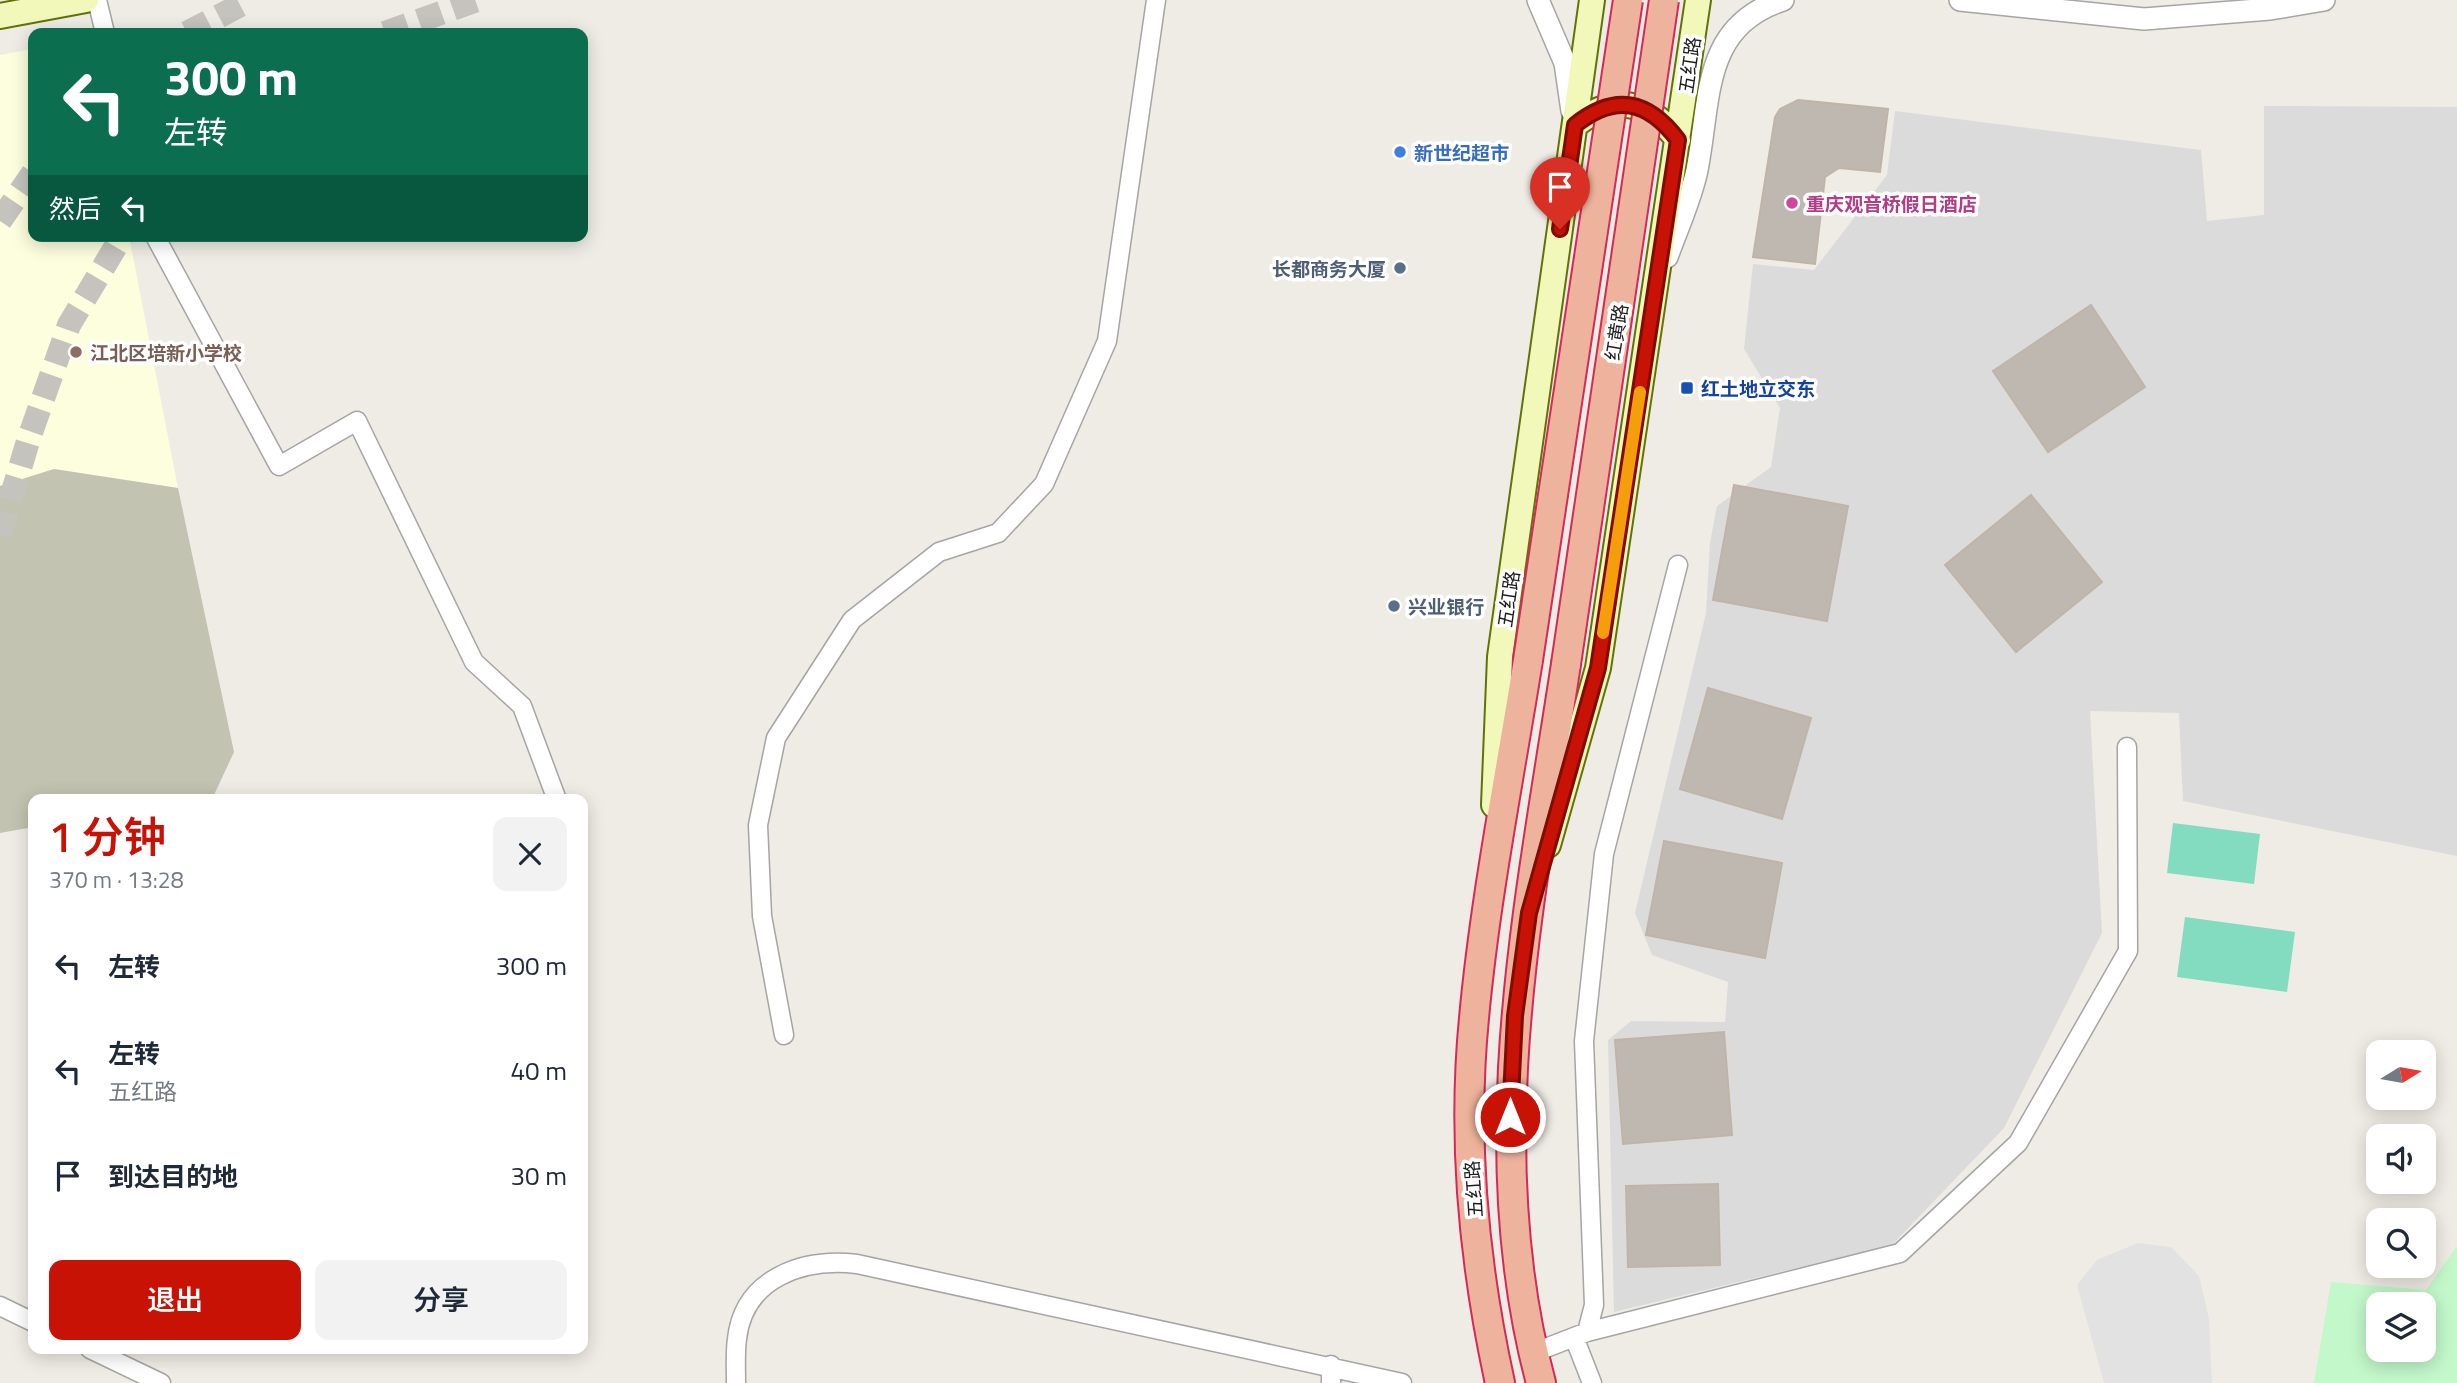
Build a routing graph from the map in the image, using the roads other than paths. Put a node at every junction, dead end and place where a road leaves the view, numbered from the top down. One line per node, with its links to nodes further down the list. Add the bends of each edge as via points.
1 (86, 0): 12 (main road)
2 (97, 0): 13 (street)
3 (1156, 0): 25 (street, via 1107,341 1044,484 998,533 939,552 852,620 776,738 758,825 762,916)
4 (1538, 0): 14 (street, via 1564,63)
5 (1592, 0): 14 (main road, 五红路)
6 (1628, 0): 19 (highway, 红黄路, bridge)
7 (1664, 0): 20 (highway, 红黄路, bridge)
8 (1698, 0): 15 (main road, 五红路)
9 (1783, 0): 17 (street, via 1762,6 1724,42 1712,71 1697,173)
10 (1960, 0): 11 (street, via 2144,19)
11 (2324, 0)
12 (0, 16)
13 (104, 28)
14 (1575, 125): 15 (main road, via 1592,111 1630,105 1646,108 1663,120); 23 (main road, 五红路, via 1500,657)
15 (1678, 140): 17 (main road, 五红路)
16 (158, 242): 22 (street, via 279,466 357,421 474,662 522,706)
17 (1655, 289): 24 (main road, 五红路, via 1598,668)
18 (1678, 565): 28 (street, via 1604,854 1584,1041 1594,1305)
19 (1528, 660): 23 (highway, 五红路)
20 (1566, 664): 24 (highway, 五红路)
21 (2127, 747): 28 (street, via 2128,951 2018,1143 1900,1253)
22 (555, 794)
23 (1489, 910): 35 (highway, 五红路, via 1474,1018 1471,1172 1488,1326)
24 (1529, 913): 29 (highway, 五红路, via 1515,1016 1510,1130 1515,1238)
25 (784, 1035)
26 (0, 1306): 27 (street)
27 (28, 1320)
28 (1580, 1334): 29 (street); 37 (street)
29 (1533, 1353): 36 (highway, 五红路)
30 (100, 1354): 32 (street)
31 (1331, 1374): 33 (street, via 831,1261 788,1270 755,1297 737,1338); 34 (street)
32 (161, 1383)
33 (736, 1383)
34 (1402, 1383)
35 (1500, 1383)
36 (1541, 1383)
37 (1592, 1383)

